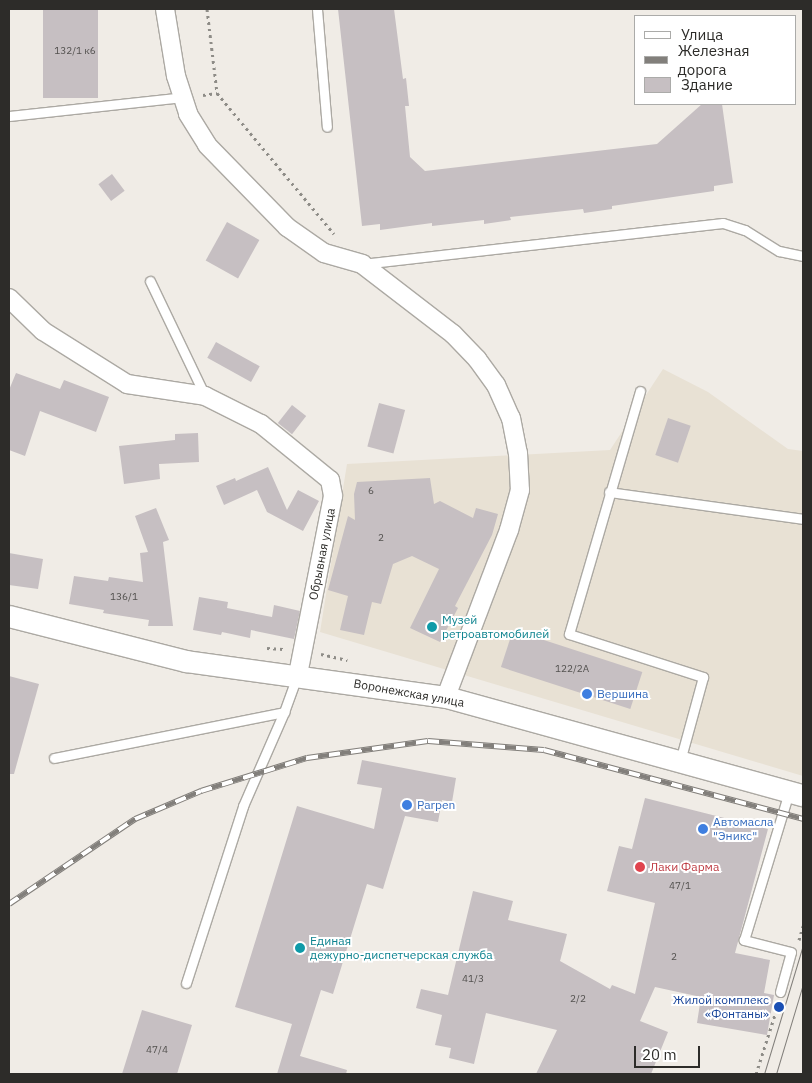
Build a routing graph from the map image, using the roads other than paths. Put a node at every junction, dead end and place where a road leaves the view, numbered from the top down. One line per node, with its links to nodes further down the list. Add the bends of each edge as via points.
1 (165, 9): 3 (street, via 176,76)
2 (316, 9): 5 (lane)
3 (183, 97): 4 (lane); 7 (street, via 188,114 207,146 287,227 324,253)
4 (9, 116)
5 (327, 127)
6 (803, 256): 7 (lane, via 779,251 745,230 723,223)
7 (362, 264): 16 (street, via 453,334 477,359 496,385 511,418 518,453 520,490 509,530)
8 (150, 281): 11 (lane)
9 (9, 298): 11 (street, Обрывная улица, via 43,331 127,384)
10 (640, 391): 12 (lane)
11 (205, 396): 15 (street, Обрывная улица, via 261,424 330,480 333,496)
12 (609, 492): 13 (lane); 19 (lane, via 569,634 703,677)
13 (803, 519)
14 (9, 616): 15 (street, Воронежская улица, via 186,661)
15 (298, 675): 16 (street, Воронежская улица); 17 (lane)
16 (446, 697): 19 (street, Воронежская улица)
17 (284, 712): 18 (lane); 21 (lane, via 244,806)
18 (54, 758)
19 (680, 761): 20 (street, Воронежская улица)
20 (796, 793): 22 (lane, via 744,940 791,952)
21 (186, 983)
22 (780, 992)

